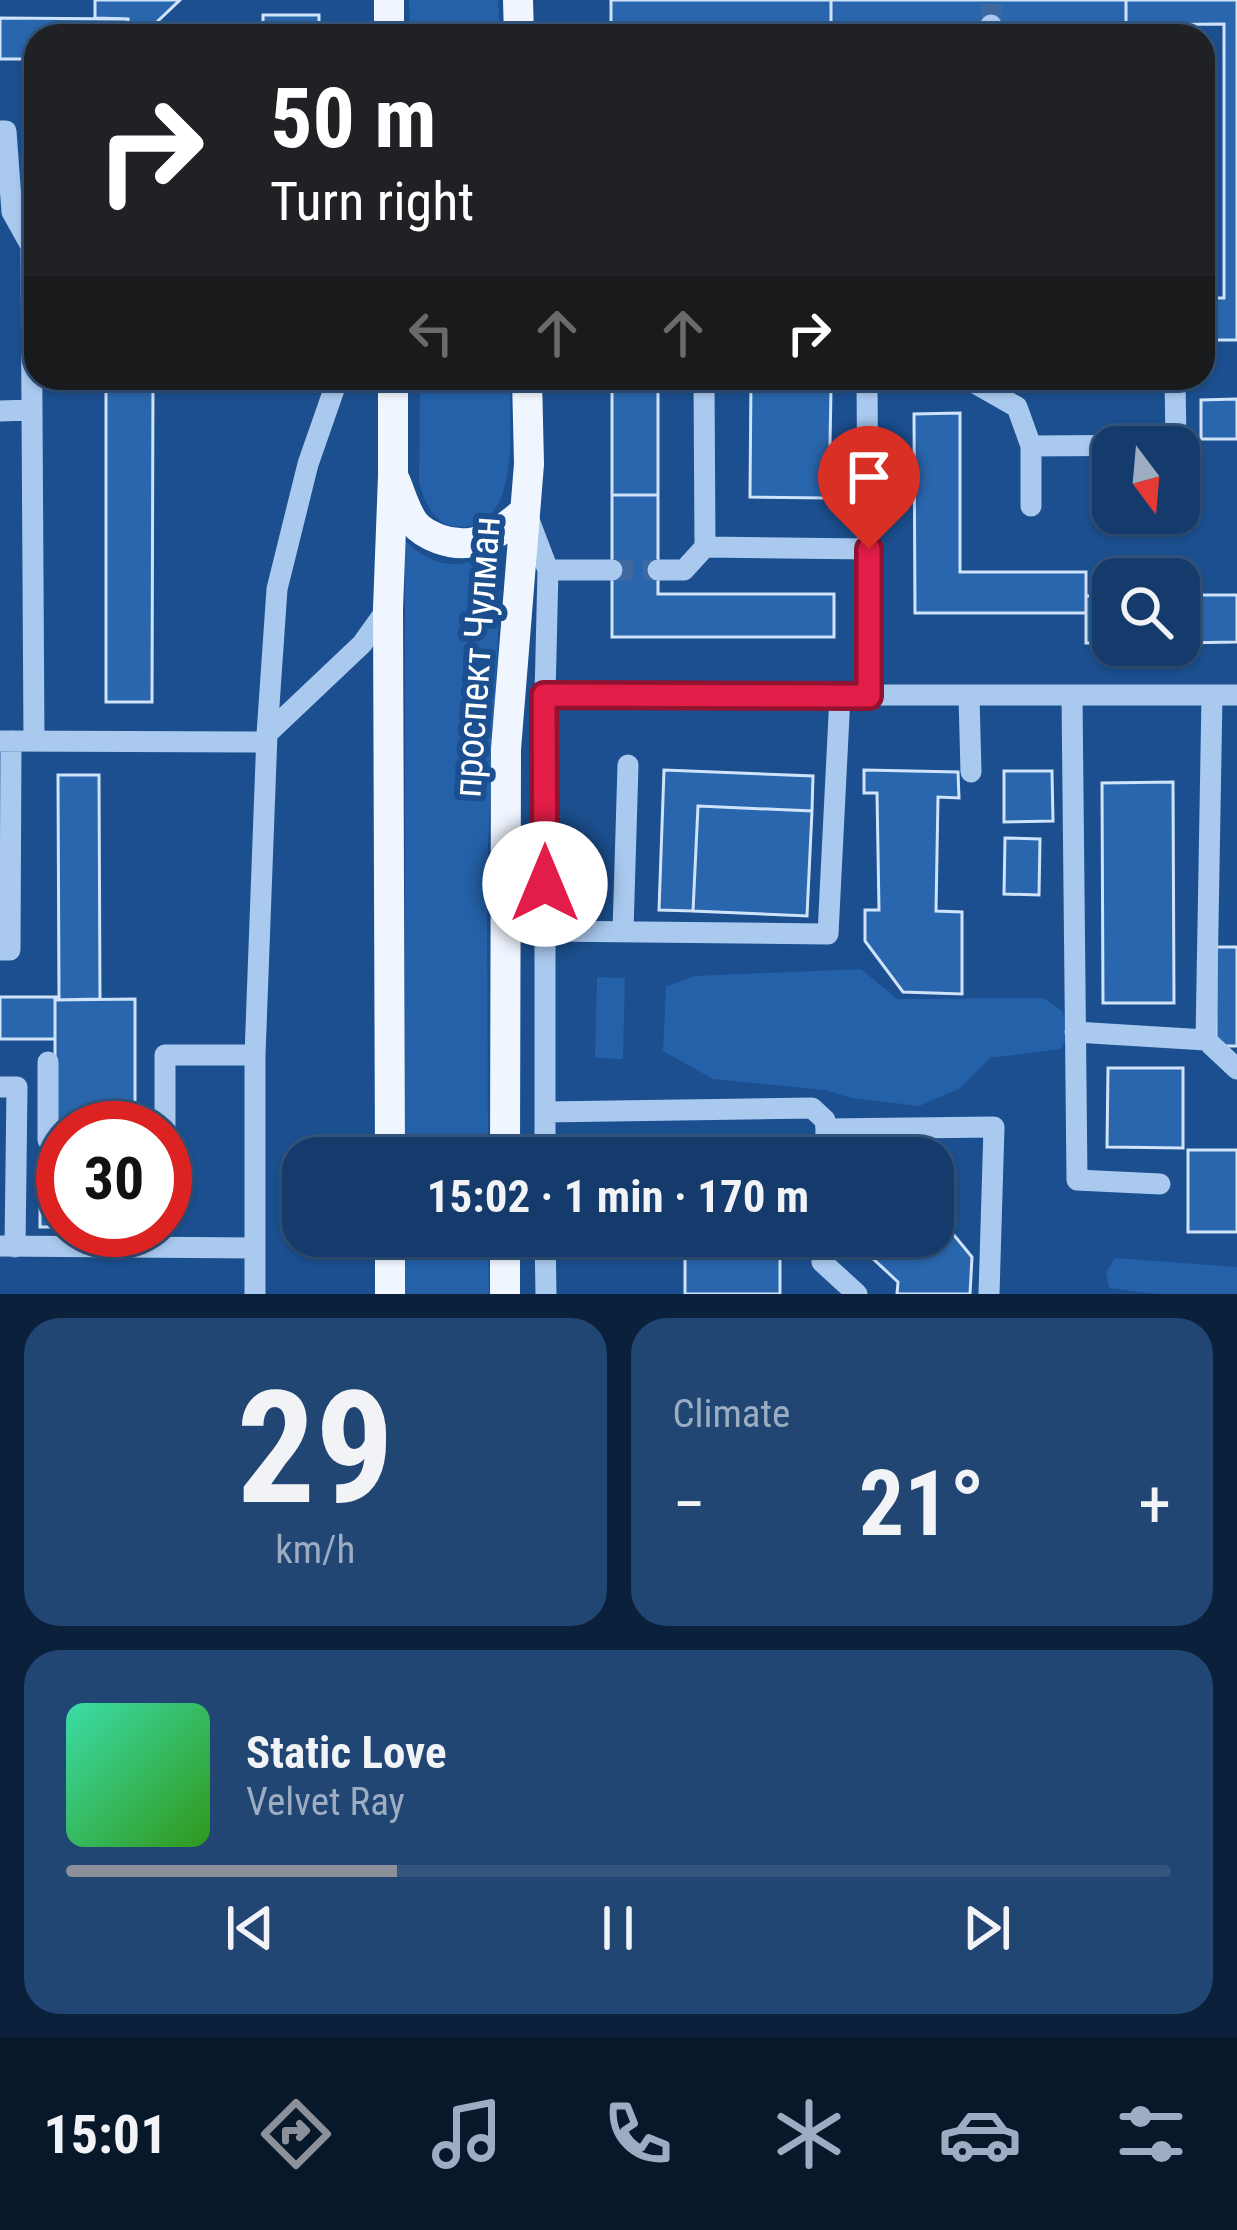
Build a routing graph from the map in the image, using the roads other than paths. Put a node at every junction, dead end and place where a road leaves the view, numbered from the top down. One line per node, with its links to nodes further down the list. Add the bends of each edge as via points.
1 (0, 131): 2 (street, via 12,212)
2 (24, 233)
3 (32, 390): 11 (street)
4 (334, 390): 30 (street, via 277,589)
5 (392, 390): 14 (main road, проспект Чулман)
6 (526, 390): 16 (main road, проспект Чулман)
7 (704, 390): 17 (street)
8 (867, 390): 18 (street)
9 (987, 390): 13 (street, via 1017,407)
10 (1175, 390): 13 (street, via 1176,446)
11 (32, 410): 12 (street); 31 (street)
12 (0, 411)
13 (1031, 446): 15 (street)
14 (393, 476): 16 (main road, via 414,523 456,544 499,534); 22 (main road, проспект Чулман)
15 (1030, 506)
16 (525, 511): 19 (street); 48 (main road, проспект Чулман, via 506,748)
17 (705, 547): 18 (street); 21 (street, via 684,570)
18 (869, 549): 27 (street)
19 (548, 570): 20 (street); 23 (street)
20 (612, 570)
21 (658, 570)
22 (388, 608): 30 (street); 47 (main road, проспект Чулман)
23 (544, 695): 26 (street); 34 (street)
24 (1212, 695): 25 (street); 29 (street); 38 (street)
25 (1237, 695)
26 (839, 696): 27 (street); 35 (street, via 828,934)
27 (869, 696): 28 (street)
28 (969, 696): 29 (street); 33 (street)
29 (1072, 696): 37 (street)
30 (266, 738): 31 (street); 39 (street)
31 (15, 741): 36 (street, via 10,950)
32 (628, 765): 35 (street)
33 (971, 772)
34 (545, 931): 35 (street); 45 (street)
35 (623, 931)
36 (0, 950)
37 (1075, 1032): 38 (street); 51 (street, via 1077,1180)
38 (1206, 1040): 41 (street)
39 (255, 1055): 44 (street, via 165,1054); 53 (street)
40 (48, 1063): 43 (street)
41 (1237, 1069)
42 (0, 1087): 52 (street, via 17,1087)
43 (48, 1101)
44 (165, 1101)
45 (545, 1112): 46 (street, via 812,1108); 49 (street)
46 (826, 1130): 50 (street); 63 (street, via 994,1127)
47 (390, 1137)
48 (505, 1137)
49 (545, 1137)
50 (826, 1137)
51 (1160, 1184)
52 (8, 1246): 53 (street)
53 (255, 1248): 58 (street)
54 (390, 1257): 59 (main road)
55 (505, 1257): 60 (main road)
56 (545, 1257): 61 (street)
57 (822, 1257): 62 (street)
58 (255, 1294)
59 (390, 1294)
60 (505, 1294)
61 (546, 1294)
62 (856, 1294)
63 (989, 1294)

